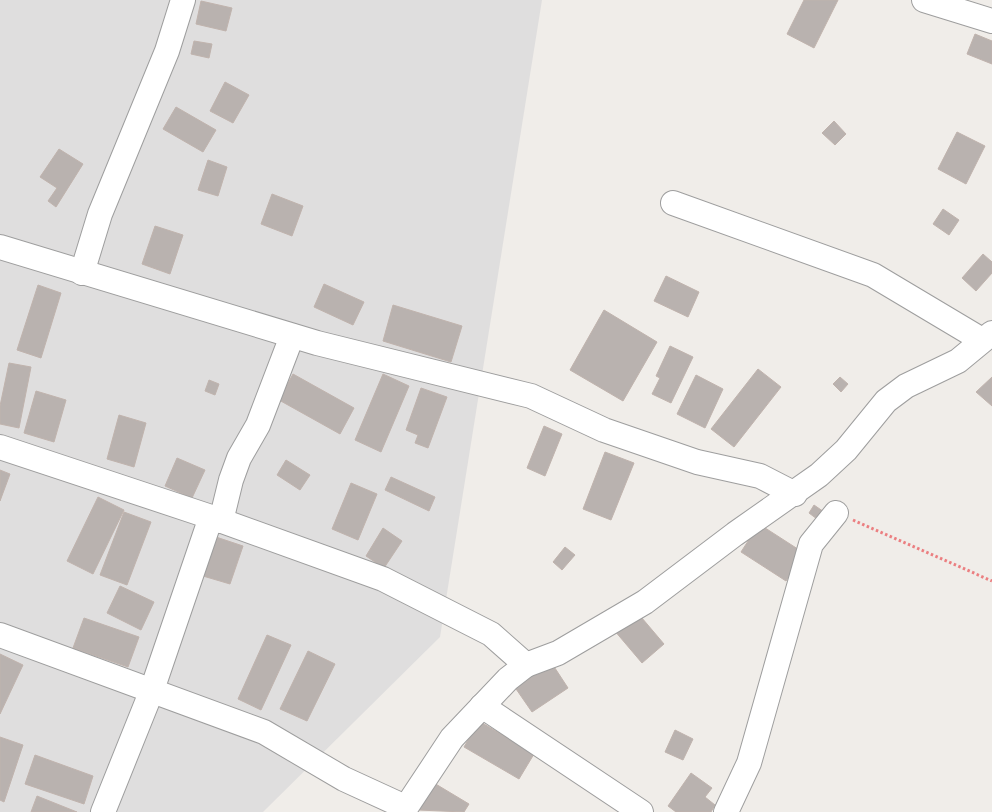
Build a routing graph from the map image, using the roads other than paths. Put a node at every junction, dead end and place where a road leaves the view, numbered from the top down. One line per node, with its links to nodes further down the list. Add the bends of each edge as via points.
1 (183, 0): 6 (street, via 167,51 100,214)
2 (924, 0): 3 (street)
3 (992, 21)
4 (673, 203): 8 (street, via 873,275)
5 (0, 247): 6 (street)
6 (82, 273): 7 (street)
7 (292, 336): 10 (street, via 531,396 604,430 697,462 760,476); 12 (street, via 258,425 239,458)
8 (987, 337): 10 (street, via 958,361 906,386 886,401 846,450)
9 (0, 447): 12 (street)
10 (794, 494): 14 (street, via 645,602 558,653)
11 (836, 512): 20 (street, via 811,544 748,763)
12 (216, 519): 14 (street, via 383,579 491,634); 15 (street)
13 (0, 635): 15 (street)
14 (526, 665): 16 (street)
15 (152, 690): 17 (street, via 264,732 344,779); 18 (street)
16 (482, 706): 17 (street, via 452,738); 19 (street)
17 (404, 809)
18 (103, 812)
19 (641, 812)
20 (726, 812)

